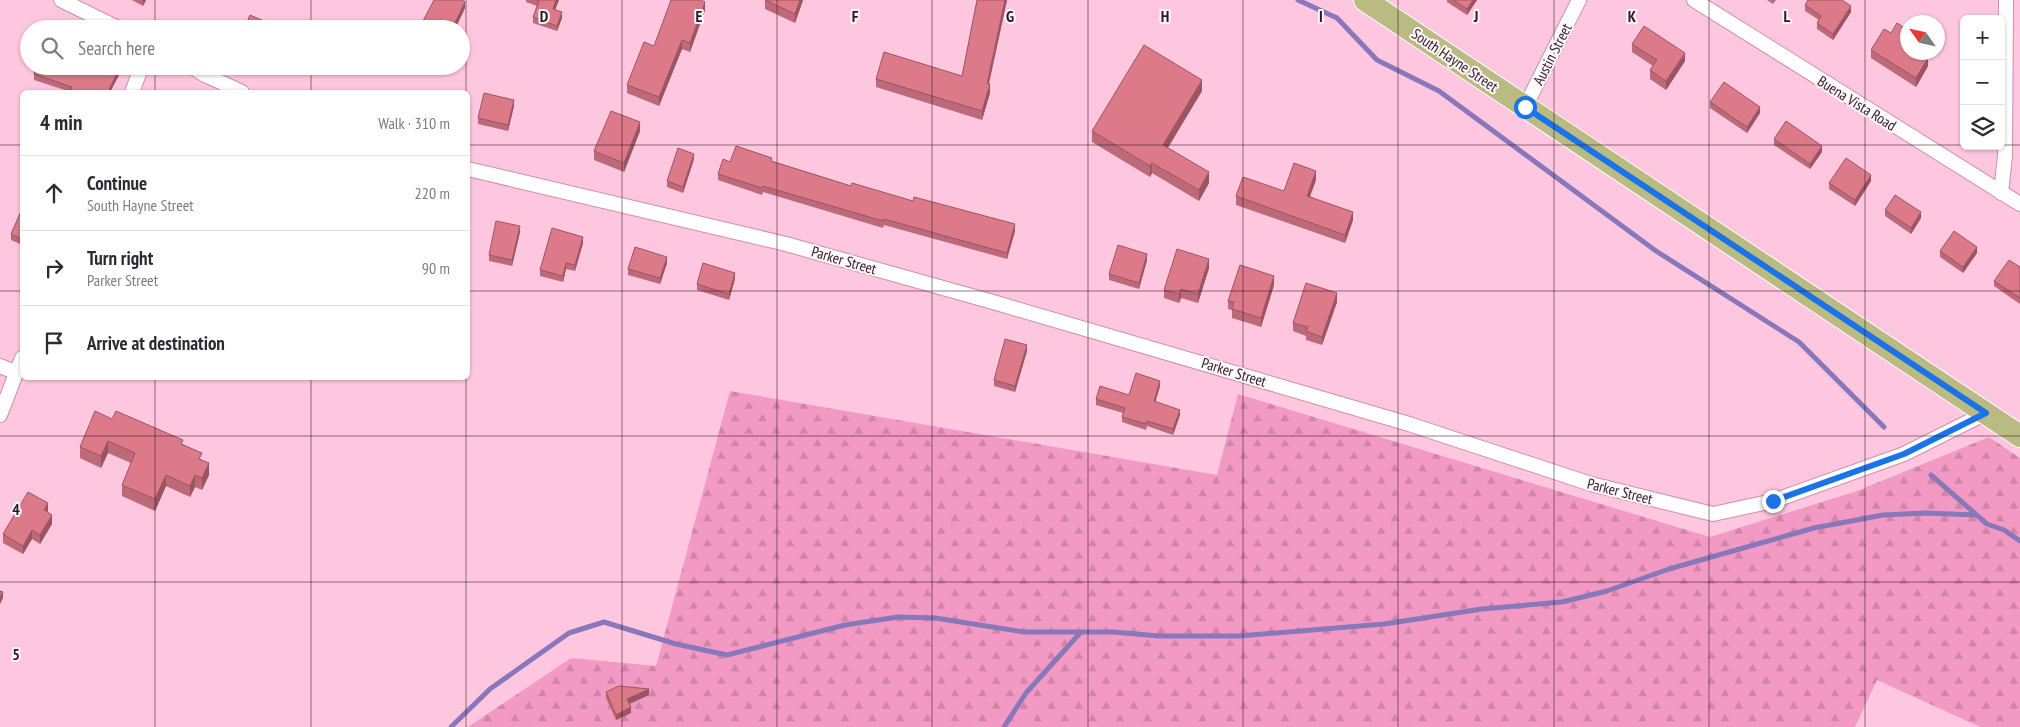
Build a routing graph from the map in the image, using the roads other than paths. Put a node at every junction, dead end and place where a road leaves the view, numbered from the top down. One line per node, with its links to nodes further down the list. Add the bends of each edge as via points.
1 (61, 0): 6 (street)
2 (1365, 0): 11 (main road, South Hayne Street)
3 (1579, 0): 11 (street, Austin Street)
4 (1694, 0): 13 (street, Buena Vista Road)
5 (2006, 0): 13 (street, via 2005,156)
6 (102, 20)
7 (139, 75): 9 (street)
8 (205, 75): 10 (street)
9 (133, 90)
10 (238, 90)
11 (1525, 107): 18 (main road, South Hayne Street)
12 (470, 169): 18 (street, Parker Street, via 786,244 1391,419 1591,484 1713,514 1773,501 1904,454)
13 (2001, 192): 14 (street, Buena Vista Road)
14 (2020, 204)
15 (20, 364): 17 (street)
16 (0, 366): 17 (street)
17 (17, 373): 19 (street)
18 (1986, 413): 20 (main road, South Hayne Street)
19 (0, 415)
20 (2020, 436)

